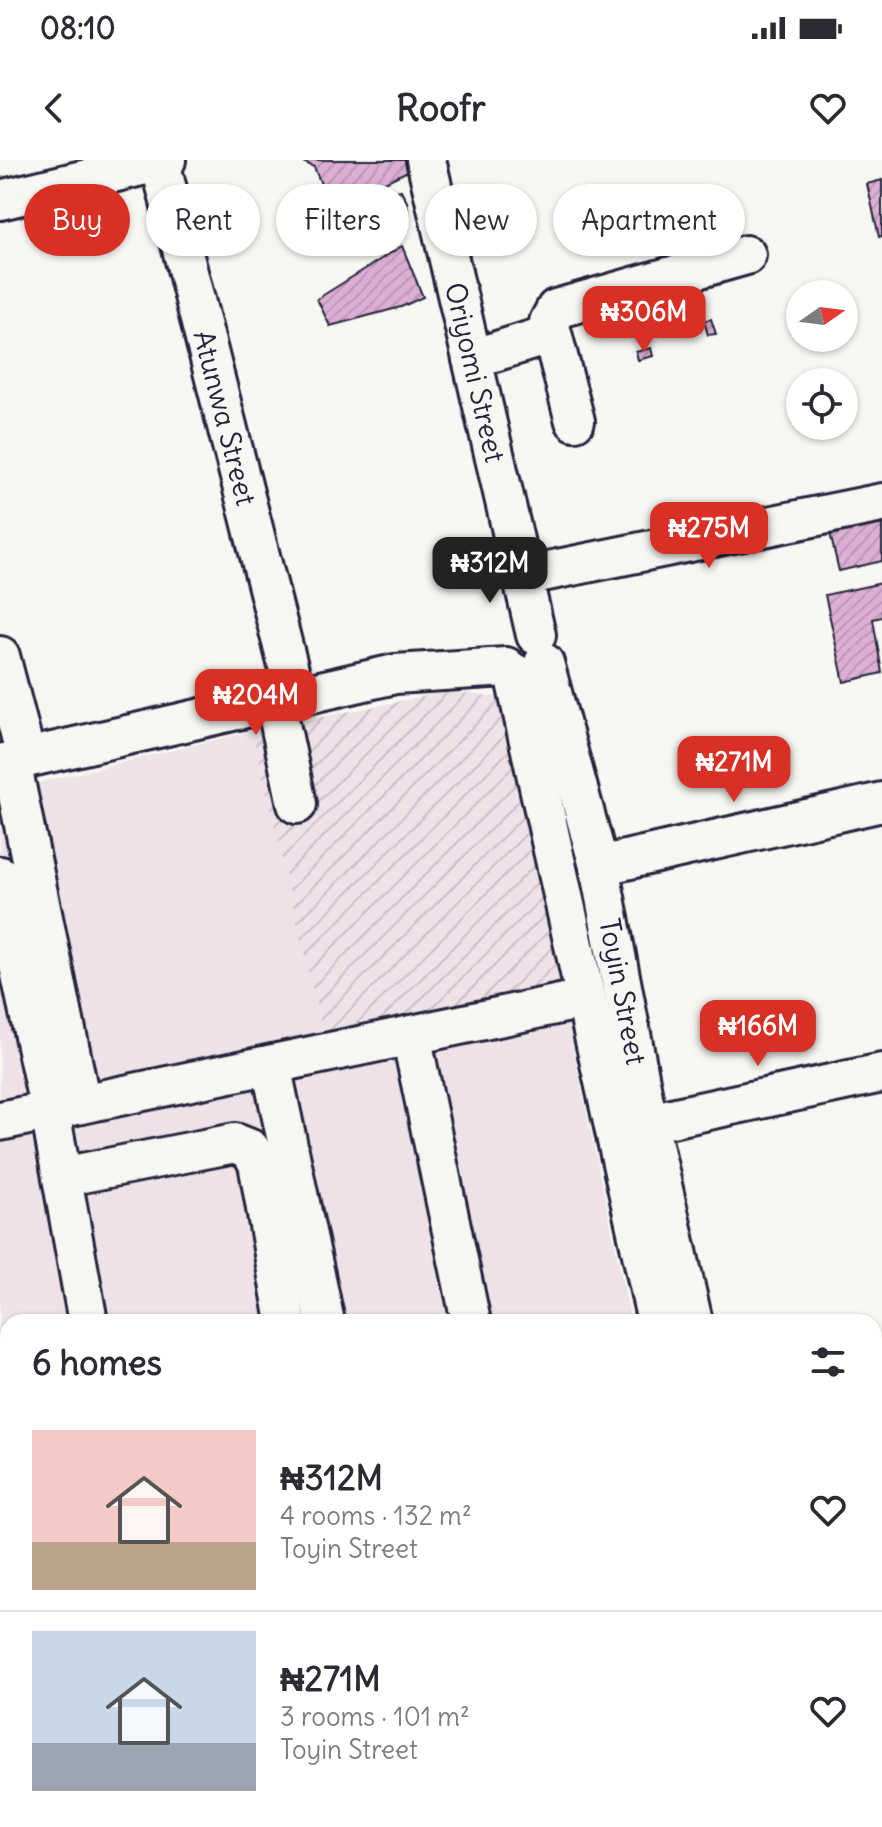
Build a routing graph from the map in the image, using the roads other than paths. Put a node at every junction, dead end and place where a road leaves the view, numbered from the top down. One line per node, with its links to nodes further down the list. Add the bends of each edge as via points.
1 (426, 160): 6 (street, Oriyomi Street)
2 (163, 161): 3 (street); 12 (street, Atunwa Street)
3 (0, 200)
4 (746, 255): 5 (street, via 556,309 549,322)
5 (551, 334): 6 (street); 7 (street)
6 (472, 359): 9 (street, Oriyomi Street)
7 (575, 421)
8 (882, 503): 9 (street)
9 (523, 580): 10 (street, Toyin Street)
10 (521, 652): 12 (street, via 445,643); 16 (street, Toyin Street); 20 (street, Toyin Street, via 534,753)
11 (0, 656): 13 (street)
12 (282, 687): 13 (street); 15 (street, Atunwa Street)
13 (8, 751): 19 (street)
14 (882, 802): 16 (street)
15 (297, 804)
16 (599, 866): 26 (street, Toyin Street)
17 (0, 876): 18 (street)
18 (6, 937): 19 (street)
19 (38, 986): 24 (street)
20 (584, 999): 21 (street); 32 (street, Toyin Street)
21 (411, 1035): 22 (street); 31 (street)
22 (271, 1065): 24 (street); 30 (street)
23 (882, 1073): 26 (street)
24 (65, 1107): 25 (street); 27 (street)
25 (0, 1121)
26 (648, 1123): 33 (street, Toyin Street)
27 (62, 1177): 28 (street); 29 (street, via 235,1143 250,1149 258,1163)
28 (87, 1314)
29 (285, 1314)
30 (323, 1314)
31 (469, 1314)
32 (655, 1314)
33 (691, 1314)

